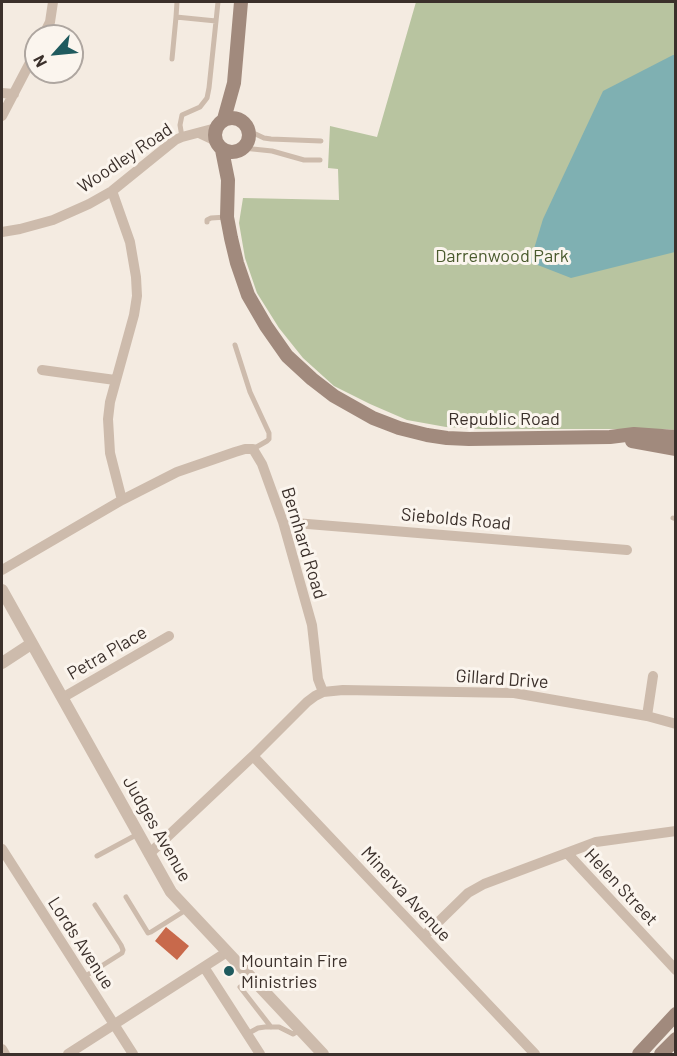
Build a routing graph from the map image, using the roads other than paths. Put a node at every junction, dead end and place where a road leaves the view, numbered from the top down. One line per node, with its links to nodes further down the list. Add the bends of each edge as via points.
1 (53, 2): 7 (street)
2 (177, 2): 5 (lane)
3 (218, 2): 6 (lane)
4 (241, 2): 10 (main road, Republic Road)
5 (176, 17): 6 (lane); 8 (lane)
6 (216, 21): 16 (lane, via 207,98 200,107 182,115)
7 (49, 24)
8 (172, 59)
9 (24, 74): 12 (street)
10 (234, 83): 14 (main road, Republic Road); 15 (main road, Republic Road)
11 (2, 93): 12 (street)
12 (14, 94): 13 (street)
13 (2, 116)
14 (246, 126): 15 (main road, via 235,117); 17 (lane, via 264,138); 18 (main road, via 249,138)
15 (220, 134): 16 (street, Woodley Road); 18 (main road, via 229,152); 20 (main road, Republic Road)
16 (182, 137): 21 (street, Woodley Road)
17 (321, 141)
18 (241, 149): 19 (lane); 20 (main road, Republic Road)
19 (320, 160)
20 (228, 180): 22 (main road, Republic Road)
21 (112, 191): 24 (street, Woodley Road, via 53,219); 27 (street, via 130,242 137,287 134,315)
22 (227, 217): 23 (lane); 28 (main road, Republic Road, via 248,295 266,326 287,356 353,407 399,428 447,438)
23 (207, 222)
24 (2, 232)
25 (236, 345): 30 (lane, via 250,392 269,433 267,441)
26 (42, 370): 27 (street)
27 (115, 380): 32 (street, via 108,436)
28 (610, 437): 29 (main road, Republic Road); 31 (main road, Republic Road)
29 (675, 437)
30 (253, 449): 32 (street, via 192,466); 33 (street, Bernhard Road)
31 (675, 450)
32 (122, 500): 35 (street)
33 (283, 522): 34 (street, Siebolds Road); 41 (street, Bernhard Road, via 312,625)
34 (627, 549)
35 (2, 570)
36 (2, 590): 38 (street, Judges Avenue)
37 (169, 636): 42 (street, Petra Place)
38 (32, 644): 39 (street); 42 (street, Judges Avenue)
39 (2, 663)
40 (653, 676): 43 (street)
41 (323, 692): 43 (street, Gillard Drive, via 514,693); 45 (street, via 307,702)
42 (62, 698): 47 (street, Judges Avenue)
43 (647, 716): 44 (street, Gillard Drive)
44 (675, 724)
45 (254, 756): 50 (street); 55 (street, Minerva Avenue)
46 (675, 831): 49 (street, via 605,840)
47 (138, 834): 50 (street, Judges Avenue); 51 (lane)
48 (2, 849): 59 (street, Lords Avenue)
49 (567, 853): 55 (street, via 477,887); 58 (street, Helen Street)
50 (149, 854): 54 (street, Judges Avenue, via 167,888)
51 (97, 856)
52 (126, 897): 54 (lane, via 148,933)
53 (95, 905): 59 (lane, via 123,950)
54 (186, 910): 56 (street, Judges Avenue)
55 (424, 936): 73 (street, Minerva Avenue)
56 (227, 952): 57 (street); 64 (street, Judges Avenue)
57 (204, 967): 62 (street); 65 (street)
58 (675, 970)
59 (84, 977): 62 (street, Lords Avenue)
60 (240, 987): 63 (lane)
61 (675, 1014): 74 (main road)
62 (114, 1024): 69 (street); 70 (street, Lords Avenue)
63 (271, 1027): 64 (lane, via 292,1034); 65 (lane)
64 (300, 1030): 72 (street, Judges Avenue)
65 (247, 1034): 71 (street)
66 (675, 1039): 75 (main road)
67 (2, 1049): 68 (street)
68 (5, 1054)
69 (68, 1054)
70 (133, 1054)
71 (260, 1054)
72 (323, 1054)
73 (535, 1054)
74 (639, 1054)
75 (662, 1054)

